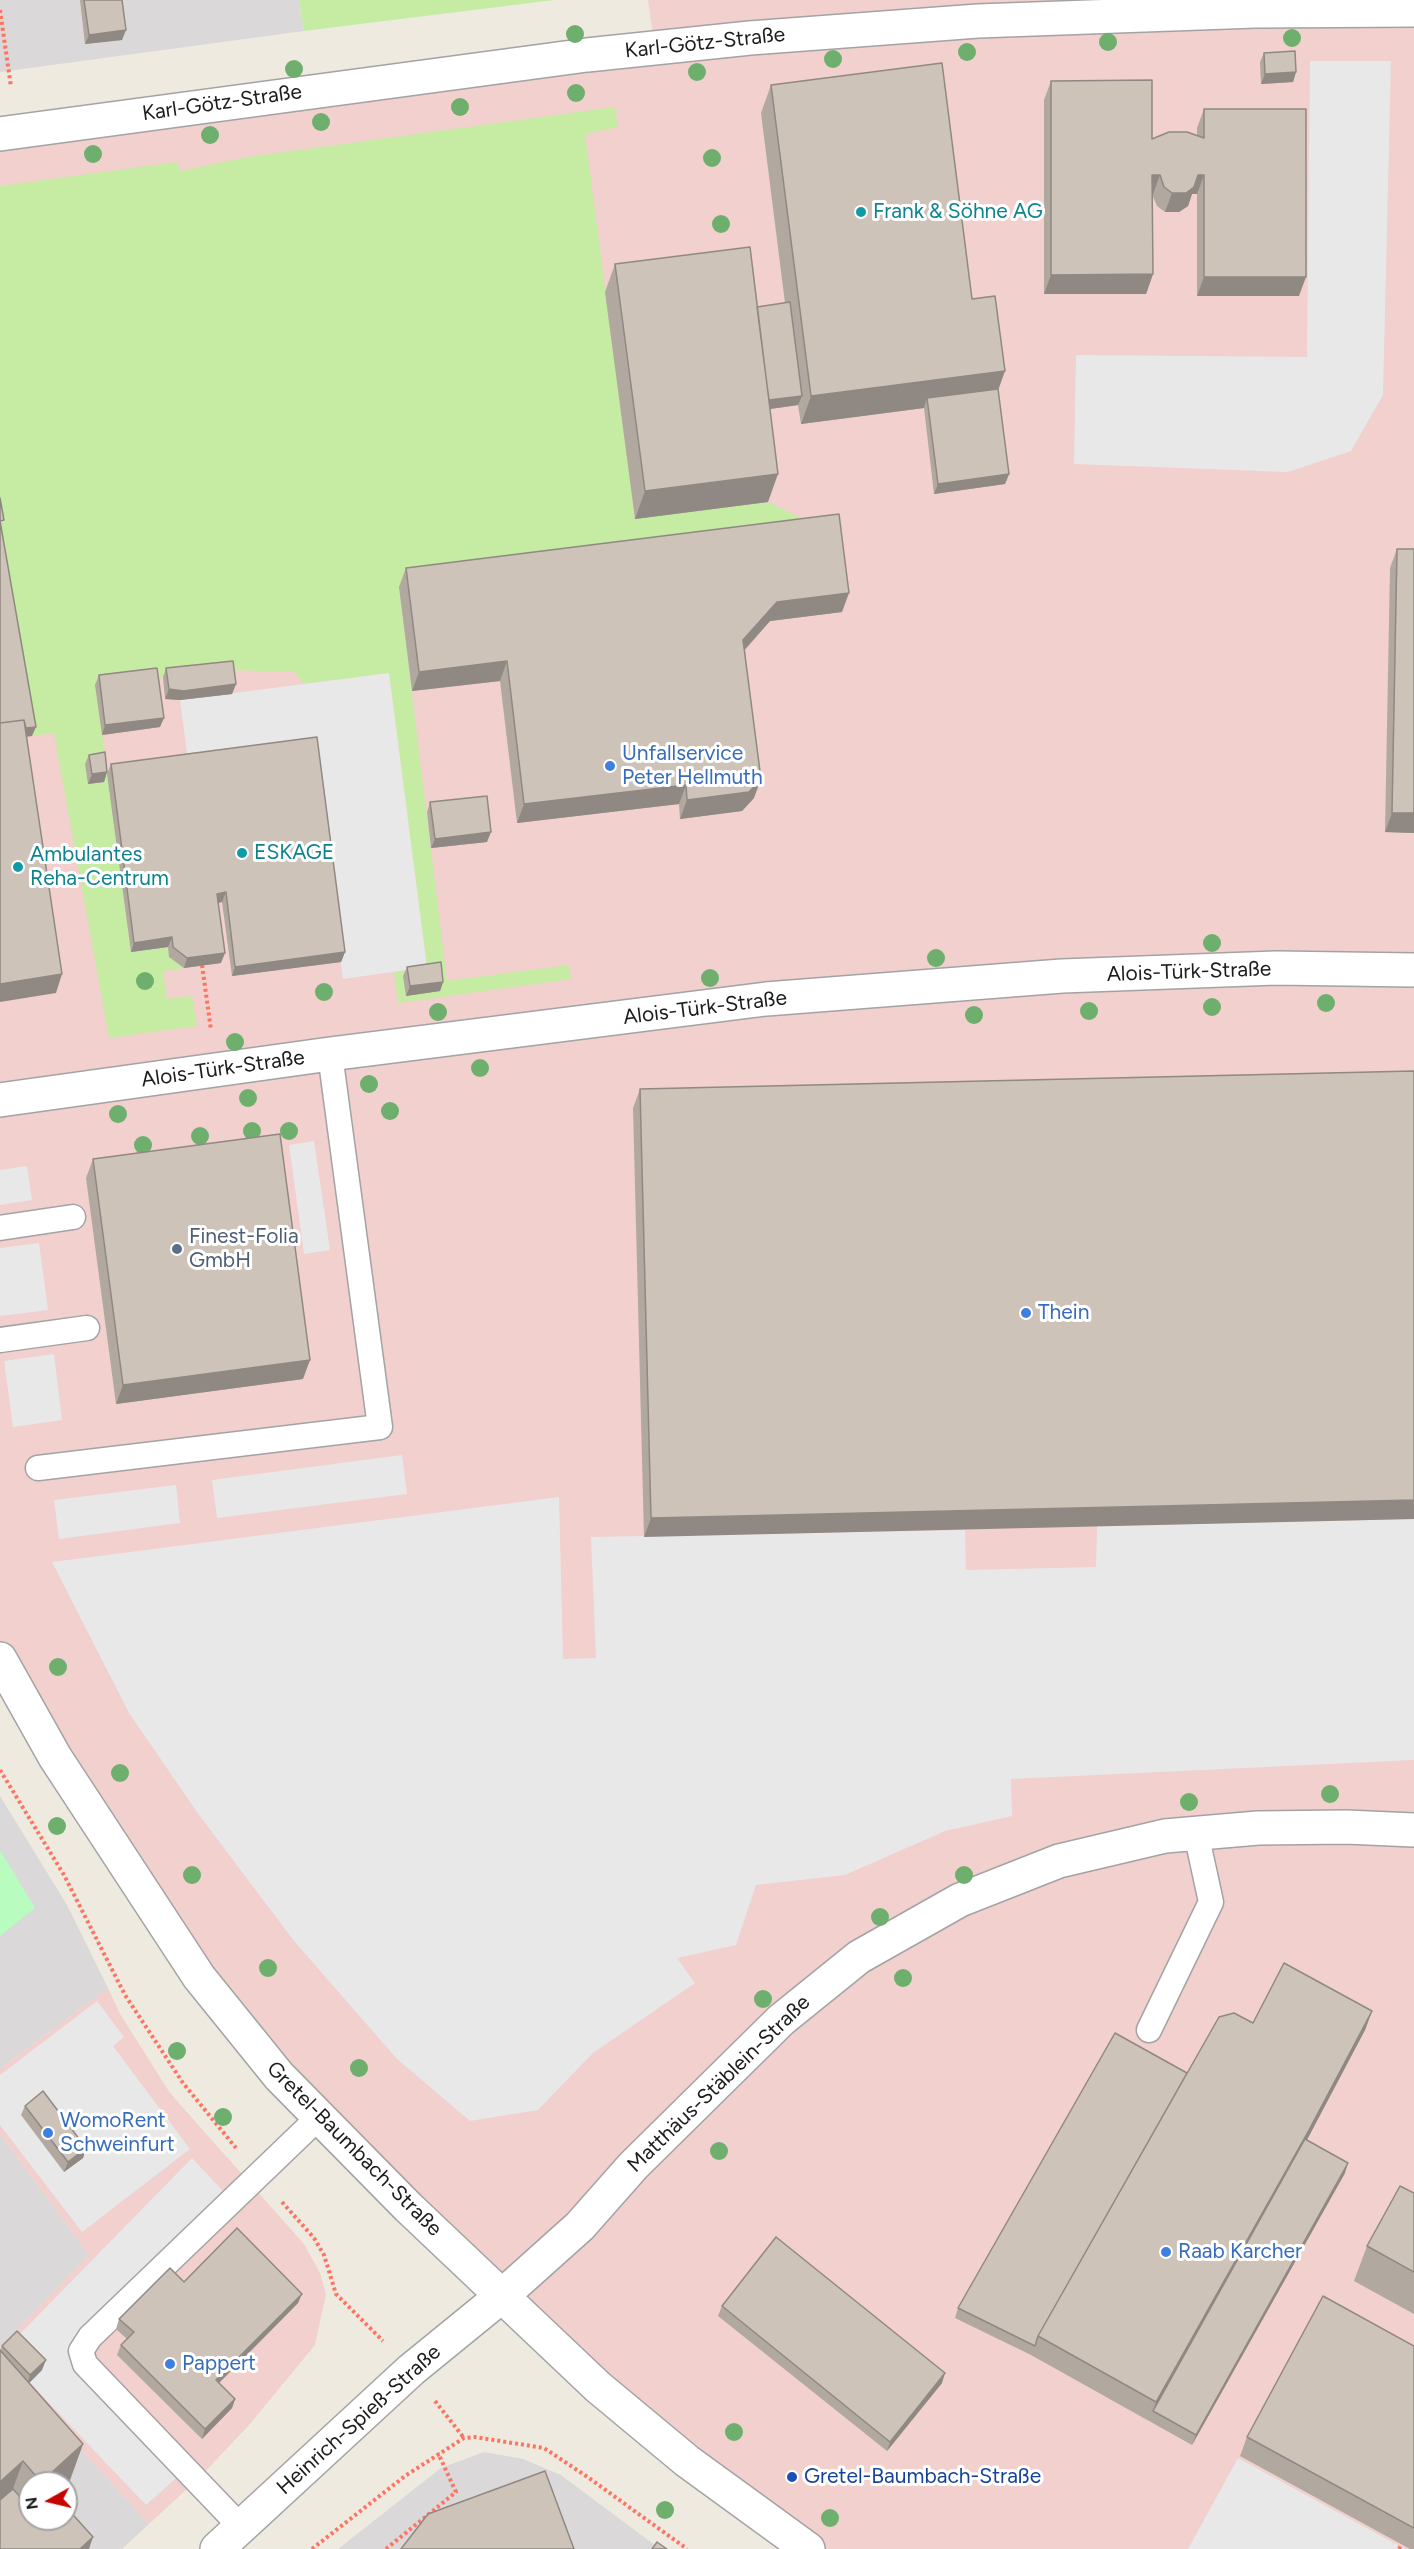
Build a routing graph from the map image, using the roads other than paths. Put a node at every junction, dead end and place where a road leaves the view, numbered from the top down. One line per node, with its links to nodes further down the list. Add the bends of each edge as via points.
1 (1414, 10): 2 (street, Karl-Götz-Straße, via 1255,11 978,21 750,38 576,56)
2 (0, 134)
3 (1414, 970): 4 (street, Alois-Türk-Straße, via 1276,968 914,986 766,999)
4 (330, 1054): 5 (street, Alois-Türk-Straße); 10 (lane, via 380,1427)
5 (0, 1100)
6 (73, 1217): 7 (lane)
7 (0, 1228)
8 (87, 1328): 9 (lane)
9 (0, 1340)
10 (38, 1468)
11 (0, 1659): 15 (street, Gretel-Baumbach-Straße, via 54,1757 199,1977 279,2076)
12 (1414, 1830): 13 (street, Matthäus-Stäblein-Straße, via 1257,1828)
13 (1196, 1833): 14 (lane, via 1211,1902); 16 (street, Matthäus-Stäblein-Straße, via 1165,1836 1059,1861 960,1900 859,1957 781,2020 633,2166 580,2226)
14 (1149, 2030)
15 (319, 2117): 16 (street, Gretel-Baumbach-Straße); 17 (lane, via 90,2337 81,2351 85,2364)
16 (503, 2295): 17 (street, Heinrich-Spieß-Straße, via 411,2370); 19 (street, Gretel-Baumbach-Straße, via 616,2402 687,2461)
17 (241, 2527): 18 (street, Heinrich-Spieß-Straße)
18 (217, 2549)
19 (808, 2549)

